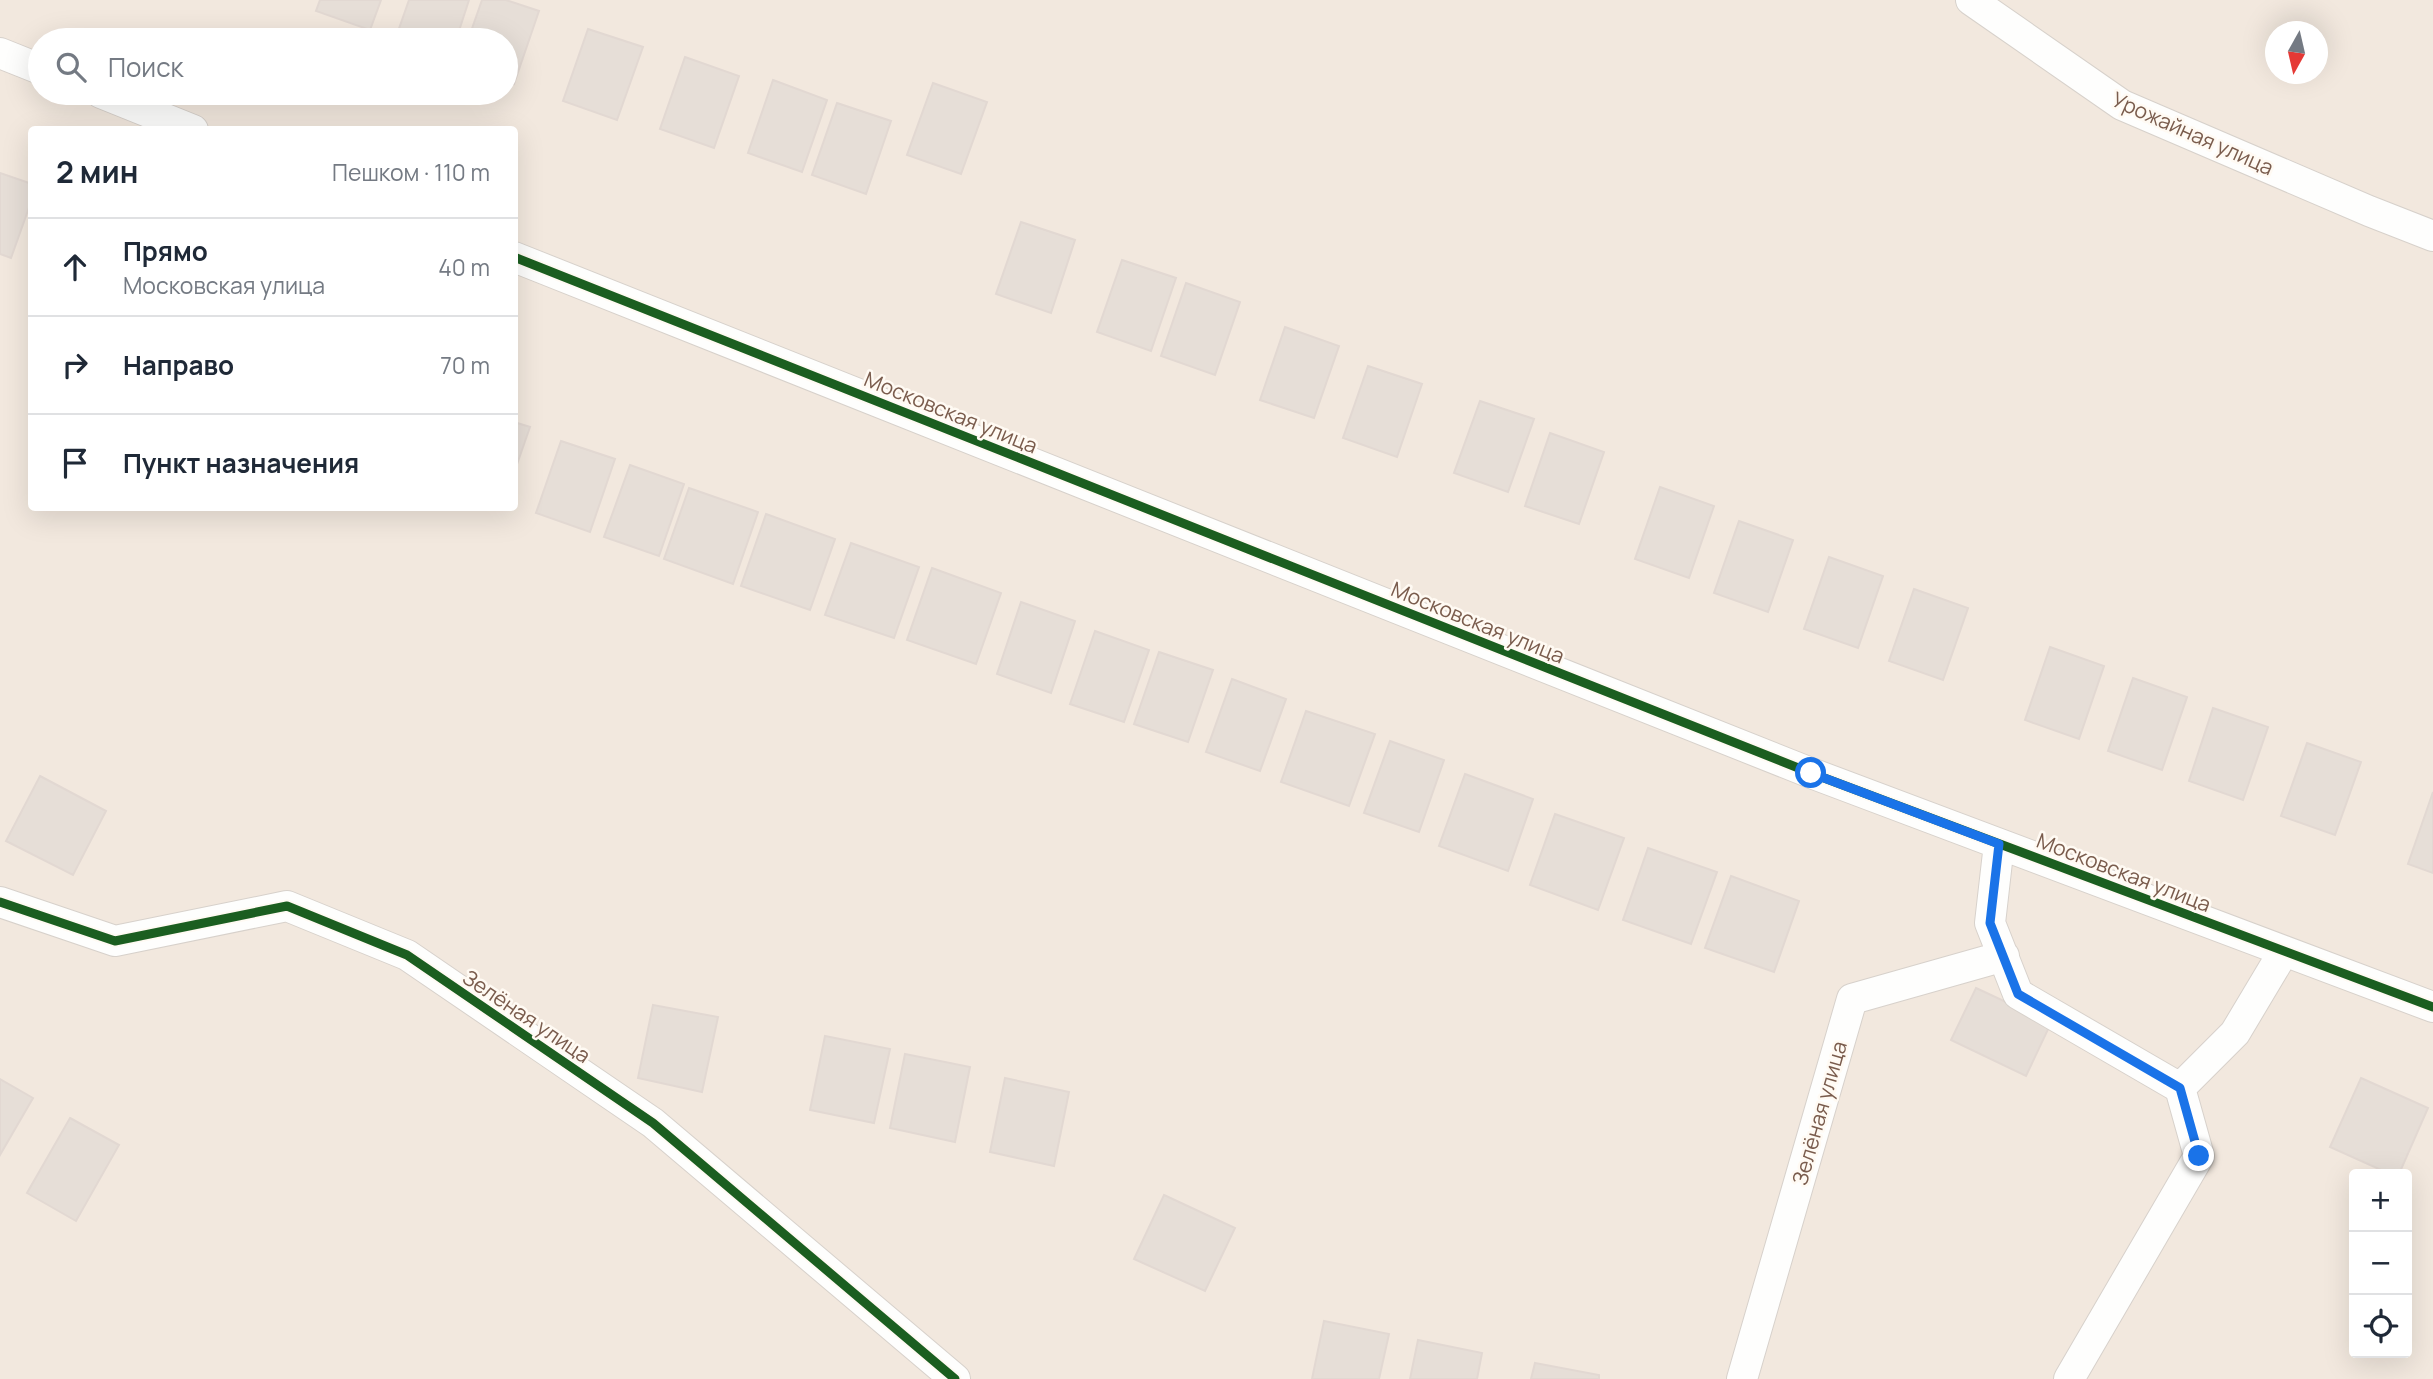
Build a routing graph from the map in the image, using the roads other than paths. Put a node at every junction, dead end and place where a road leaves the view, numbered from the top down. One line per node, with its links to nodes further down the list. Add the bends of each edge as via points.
1 (1970, 0): 6 (street, Урожайная улица, via 2122,105)
2 (0, 53): 3 (street)
3 (28, 64)
4 (130, 105): 5 (street)
5 (183, 126)
6 (2433, 236)
7 (518, 259): 8 (street, Московская улица)
8 (1999, 844): 10 (street, Московская улица); 11 (street, via 1990,923)
9 (0, 902): 14 (street, Зелёная улица, via 116,941 287,906 407,955 653,1123)
10 (2284, 951): 12 (street, Московская улица); 13 (street, via 2235,1033)
11 (2004, 956): 13 (street, via 2018,994); 15 (street, Зелёная улица, via 1852,999)
12 (2433, 1007)
13 (2180, 1088): 16 (street, via 2199,1156)
14 (955, 1379)
15 (1742, 1379)
16 (2069, 1379)

